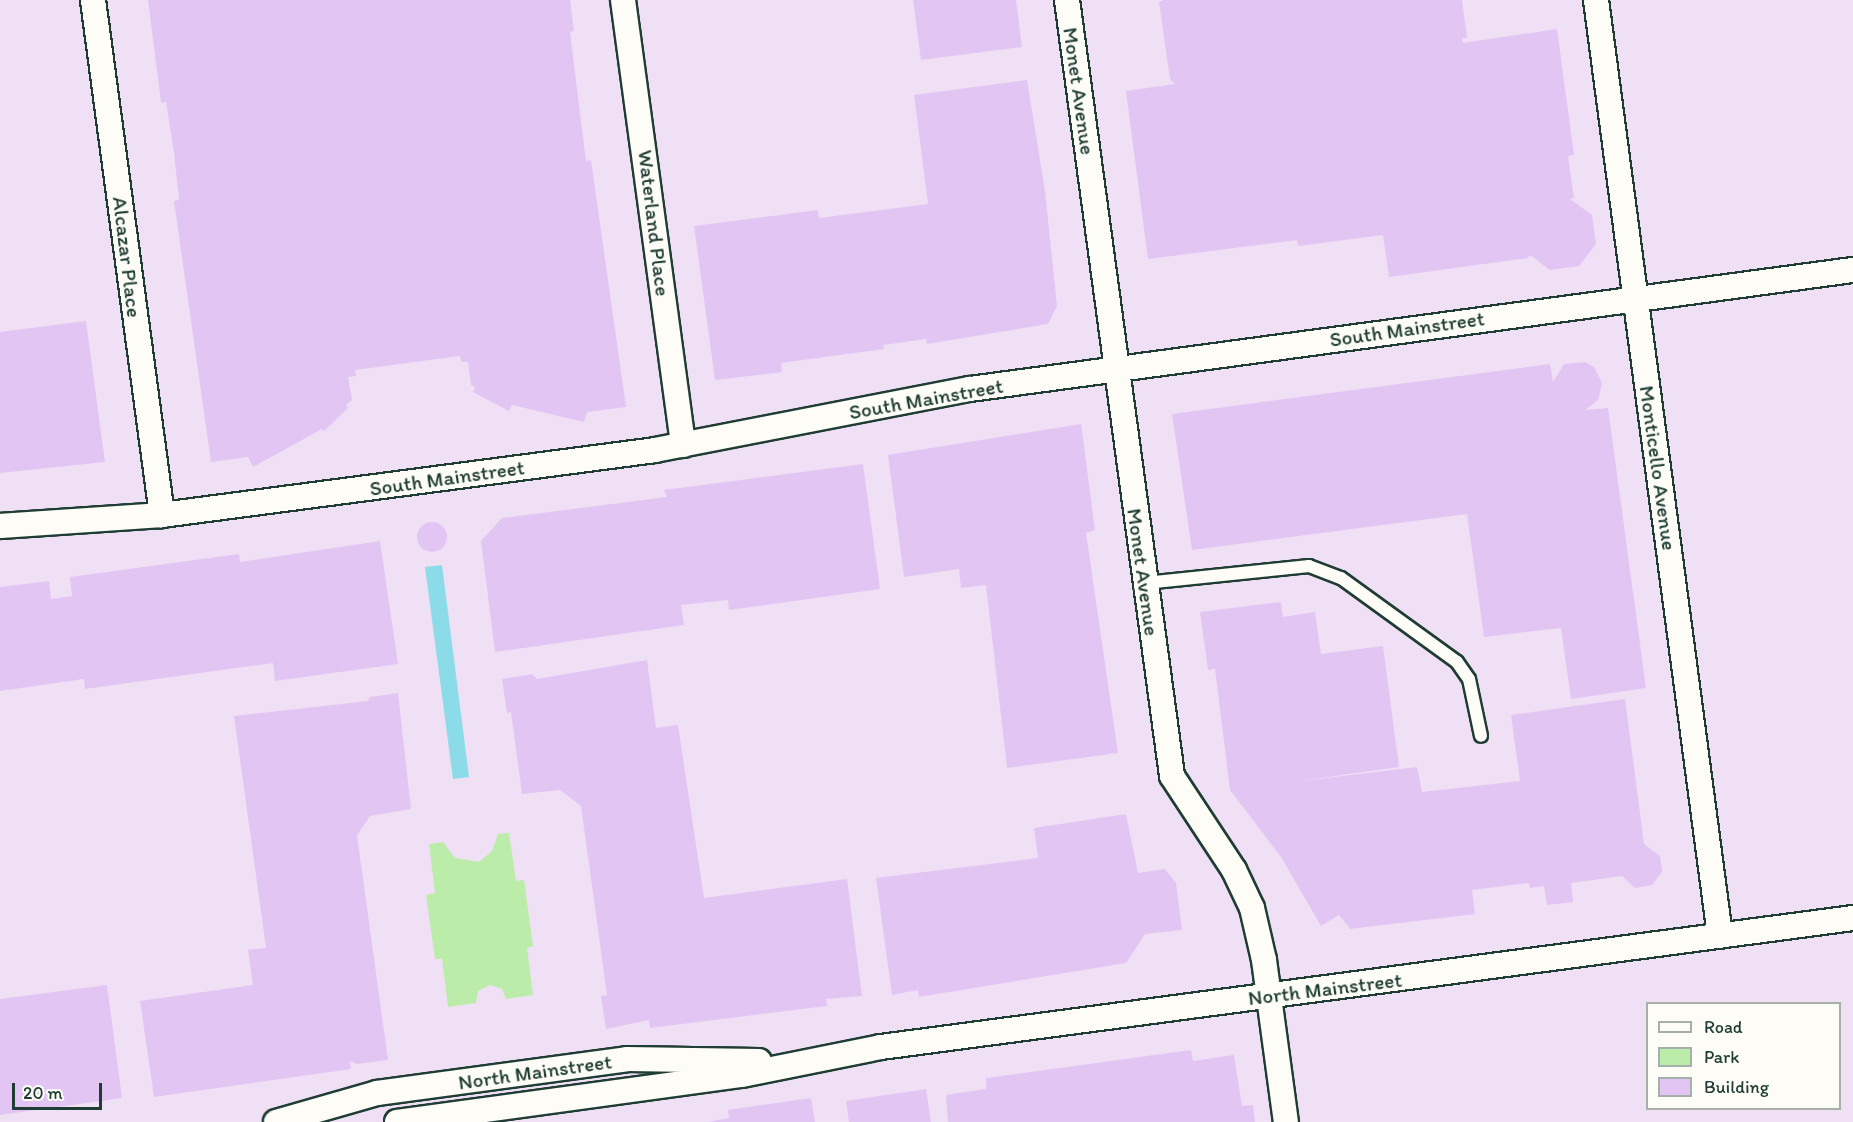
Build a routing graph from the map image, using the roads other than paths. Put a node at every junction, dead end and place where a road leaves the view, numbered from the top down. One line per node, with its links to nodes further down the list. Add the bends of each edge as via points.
1 (93, 0): 9 (street, Alcazar Place)
2 (623, 0): 8 (street, Waterland Place)
3 (1067, 0): 7 (street, Monet Avenue)
4 (1596, 0): 6 (street, Monticello Avenue)
5 (1853, 270): 6 (street, South Mainstreet)
6 (1636, 298): 7 (street, South Mainstreet); 14 (street, Monticello Avenue)
7 (1116, 369): 8 (street, South Mainstreet, via 970,389); 11 (street, Monet Avenue)
8 (683, 445): 9 (street, South Mainstreet)
9 (162, 515): 10 (street, South Mainstreet)
10 (0, 526)
11 (1144, 583): 12 (lane, via 1309,566 1341,578 1457,662 1469,679); 15 (street, Monet Avenue, via 1172,776 1244,887 1259,933)
12 (1481, 736)
13 (1853, 918): 14 (street, North Mainstreet)
14 (1720, 936): 15 (street, North Mainstreet)
15 (1268, 997): 16 (street, North Mainstreet); 19 (street, Monet Avenue)
16 (798, 1061): 17 (street, North Mainstreet, via 627,1059 377,1093); 18 (street, North Mainstreet, via 742,1075)
17 (276, 1122)
18 (397, 1122)
19 (1286, 1122)

